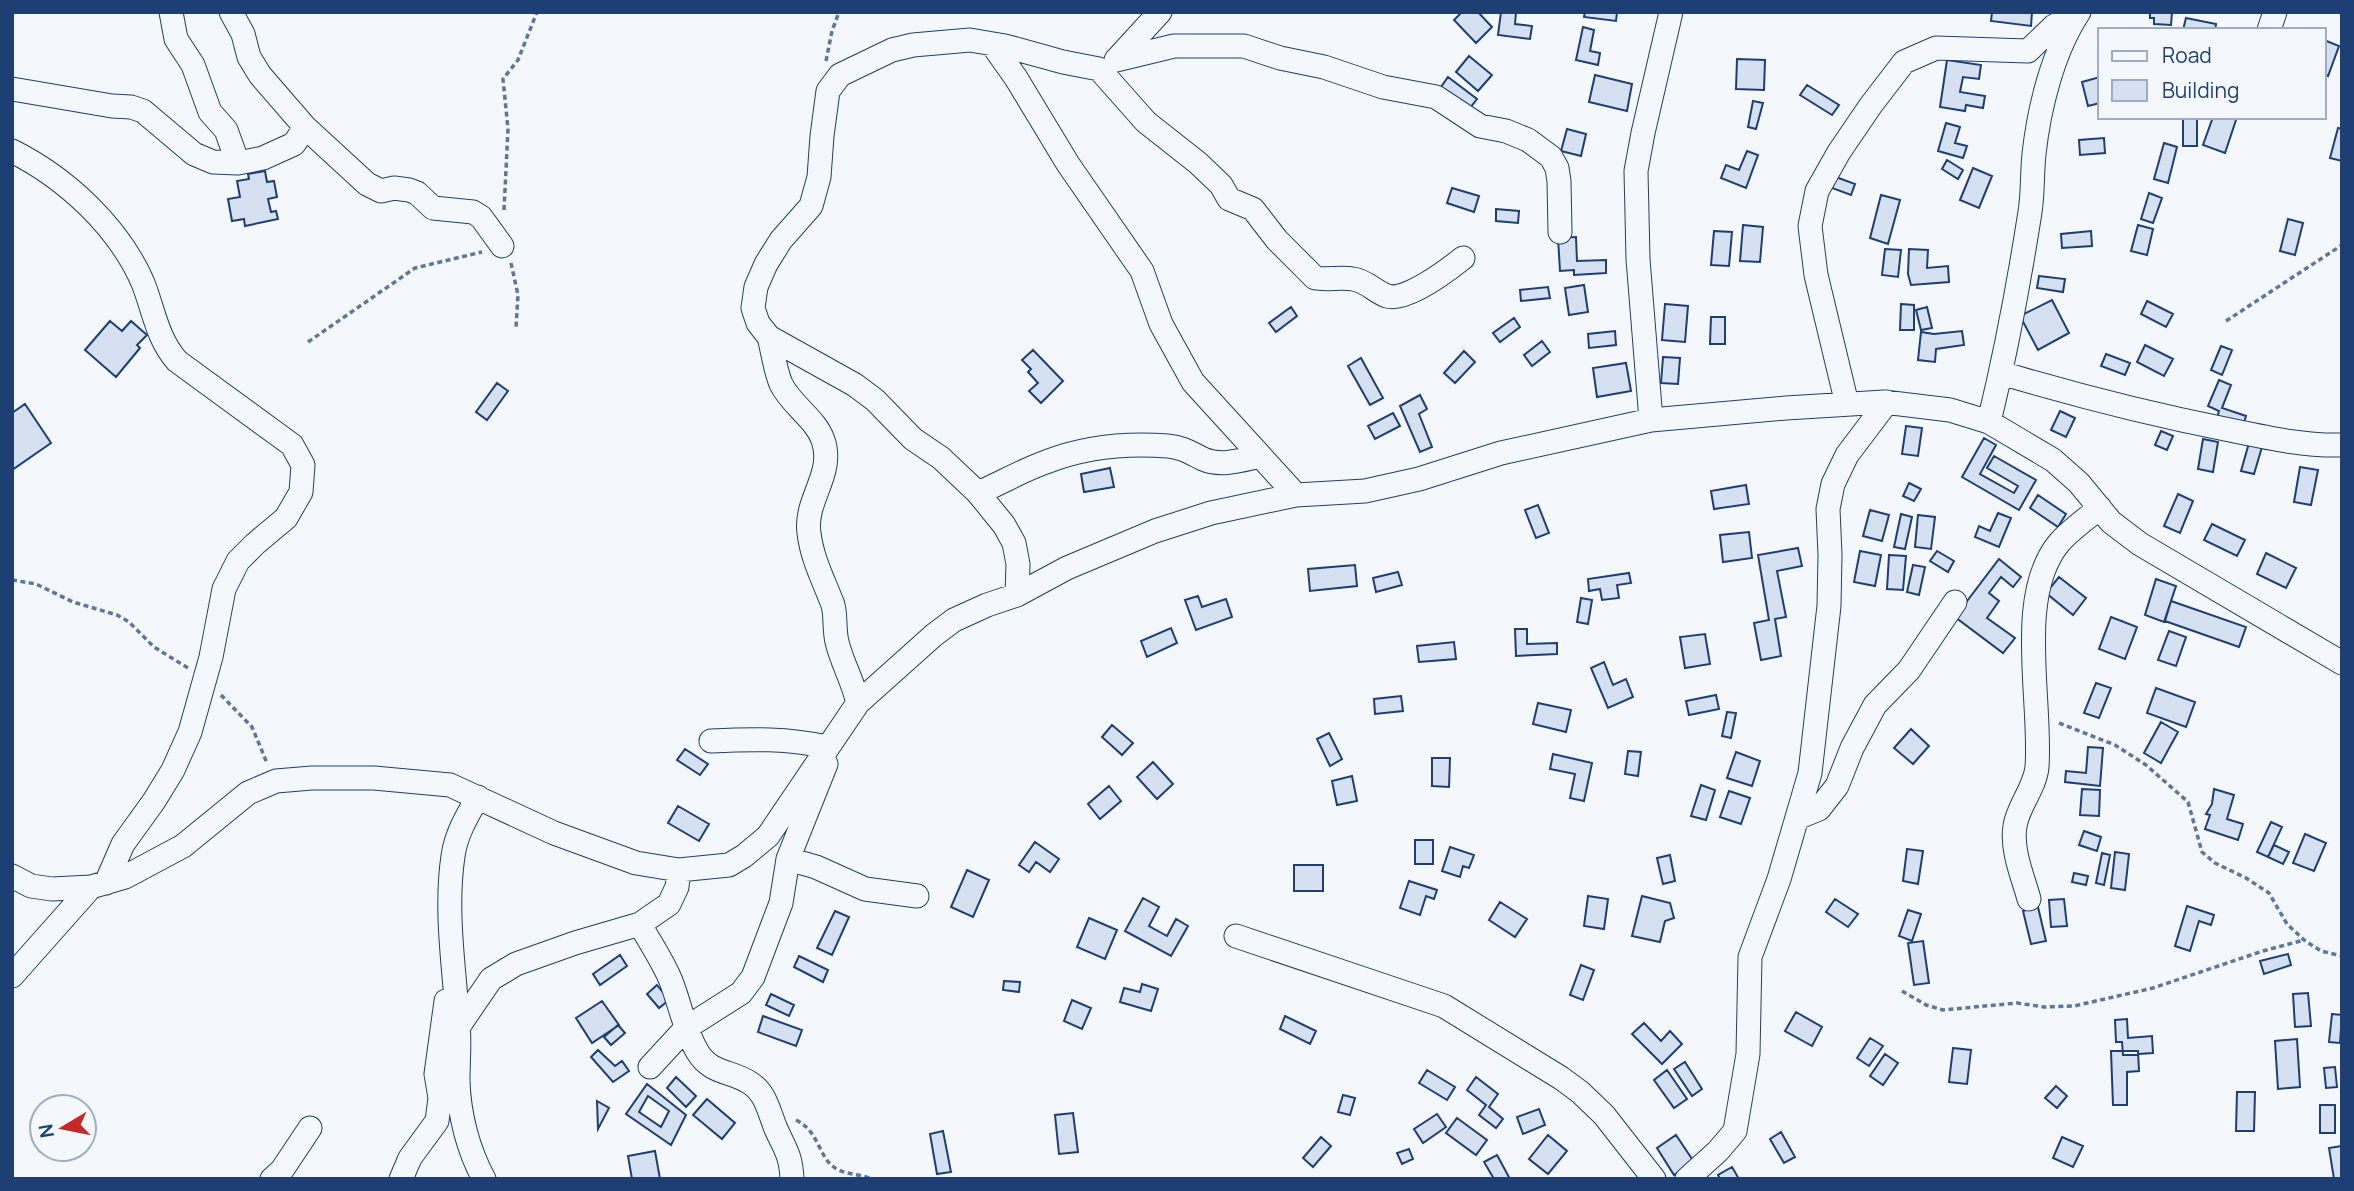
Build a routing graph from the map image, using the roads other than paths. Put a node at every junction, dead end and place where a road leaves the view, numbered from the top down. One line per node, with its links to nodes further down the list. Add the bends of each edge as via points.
1 (171, 12): 13 (street, via 176,38 193,65 209,112 226,130)
2 (231, 12): 11 (street, via 253,66)
3 (1160, 12): 8 (street)
4 (1671, 12): 21 (street, via 1636,171)
5 (2078, 13): 7 (street, via 2054,26); 9 (street)
6 (992, 44): 8 (street, via 1063,62); 17 (street, via 970,40 913,45 840,75 828,91 819,177 811,206 776,248 756,287 753,308); 24 (street, via 1142,271 1161,324 1193,382)
7 (2028, 51): 9 (street); 20 (street, via 1936,48 1904,62 1864,114 1817,191 1810,226 1816,275)
8 (1107, 64): 14 (street, via 1174,46 1244,46 1383,87 1436,97 1480,126 1528,140 1551,158 1559,181); 16 (street, via 1146,122 1198,163 1229,199 1253,209 1315,278 1353,279 1386,296 1399,297)
9 (2054, 64): 18 (street, via 2039,120 2026,234)
10 (12, 89): 13 (street, via 131,107 143,111 194,153 213,162)
11 (305, 127): 13 (street, via 285,150); 15 (street, via 366,184 381,191 409,190 433,208 473,212)
12 (12, 151): 39 (street, via 60,182 112,231 142,281 160,336 177,361 292,445 303,465 301,492 286,518 238,561 224,589 190,732 173,770)
13 (238, 163)
14 (1560, 232)
15 (505, 245)
16 (1463, 258)
17 (769, 337): 25 (street, via 855,385); 31 (street, via 781,384 822,438 826,453 821,485 808,515 808,531 819,575 834,607 837,641)
18 (2001, 373): 22 (street); 23 (street, via 2157,416 2286,441)
19 (1887, 402): 20 (street); 22 (street, via 1950,410); 35 (street, via 1847,455 1830,497 1829,606 1810,773)
20 (1847, 404): 21 (street)
21 (1651, 421): 26 (street, via 1501,453 1365,491)
22 (1989, 422): 27 (street, via 2053,460)
23 (2342, 445)
24 (1260, 456): 25 (street, via 1220,463 1191,451 1152,445 1075,452); 26 (street)
25 (978, 493): 28 (street, via 1014,543)
26 (1296, 495): 28 (street, via 1211,513 1155,531)
27 (2100, 508): 30 (street, via 2140,544); 41 (street, via 2058,544 2037,591 2037,769 2015,826)
28 (1017, 595): 31 (street, via 954,620)
29 (1955, 602): 35 (street, via 1909,670 1875,705 1837,786 1819,809)
30 (2342, 663)
31 (858, 703): 33 (street)
32 (711, 741): 33 (street)
33 (831, 741): 36 (street, via 820,782); 37 (street, via 760,843 729,865)
34 (478, 797): 37 (street, via 605,853); 39 (street, via 450,785 374,779 276,781 248,793 183,846 145,868); 45 (street, via 459,830 453,855 450,893)
35 (1797, 818): 55 (street, via 1750,957 1748,1054 1735,1131)
36 (788, 859): 40 (street, via 865,888); 47 (street, via 781,903 753,977 741,993)
37 (679, 870): 42 (street, via 669,904)
38 (12, 876): 39 (street, via 52,890)
39 (98, 885): 44 (street)
40 (917, 896)
41 (2029, 900)
42 (640, 924): 46 (street, via 516,964 491,979); 47 (street, via 669,976)
43 (1236, 936): 54 (street, via 1444,1006 1580,1092)
44 (12, 976)
45 (455, 983): 46 (street); 51 (street, via 445,1003 438,1055 437,1121)
46 (458, 1026): 52 (street, via 458,1084 465,1131)
47 (686, 1028): 48 (street); 53 (street, via 710,1066 754,1085 762,1094 787,1148)
48 (650, 1067)
49 (310, 1128): 50 (street)
50 (272, 1179)
51 (401, 1179)
52 (484, 1179)
53 (792, 1179)
54 (1654, 1179)
55 (1687, 1179)

